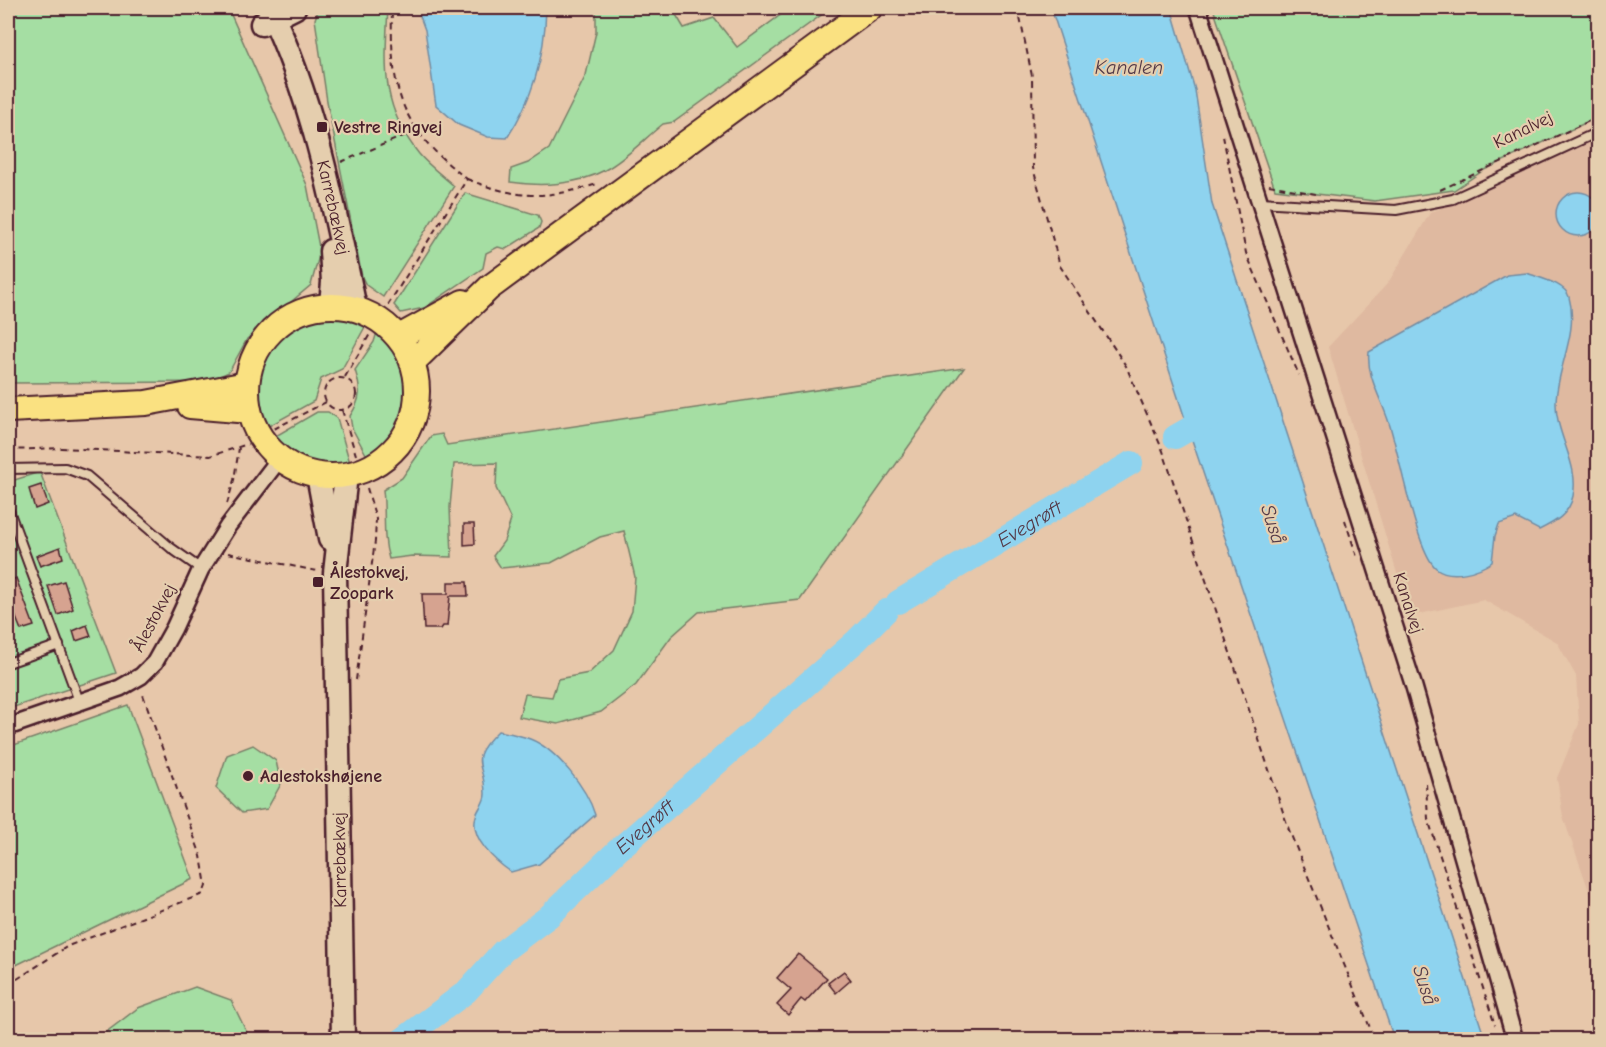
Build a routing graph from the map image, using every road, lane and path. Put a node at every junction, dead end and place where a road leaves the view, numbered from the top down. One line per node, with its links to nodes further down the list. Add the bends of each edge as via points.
1 (294, 8): 6 (main road)
2 (392, 8): 8 (path, via 391,55 396,89)
3 (870, 8): 18 (main road)
4 (1018, 8): 59 (path, via 1032,76 1033,168 1060,266 1126,366 1163,451 1289,830)
5 (1198, 8): 13 (street, Kanalvej)
6 (265, 14): 19 (main road, Karrebækvej, via 319,187 331,250); 21 (main road, Karrebækvej, via 313,130)
7 (1599, 117): 15 (path, Kanalvej)
8 (416, 131): 11 (path); 12 (path, via 437,156)
9 (1599, 132): 17 (lane, via 1453,199 1396,210)
10 (1223, 136): 27 (path, via 1246,253)
11 (338, 163)
12 (467, 179): 14 (path, via 521,196 563,195); 20 (path)
13 (1254, 182): 16 (path); 17 (street, Kanalvej)
14 (597, 184)
15 (1439, 190)
16 (1323, 195)
17 (1260, 202): 60 (street, Kanalvej, via 1414,687)
18 (489, 288): 23 (main road); 24 (main road)
19 (331, 305): 21 (main road); 26 (main road, via 296,313 274,329 257,350)
20 (388, 305)
21 (356, 308): 23 (main road)
22 (370, 334): 25 (path)
23 (399, 337): 24 (main road)
24 (413, 362): 38 (main road, via 418,399 406,435 380,462)
25 (345, 378): 28 (path, via 334,378 326,386); 31 (path, via 354,384 357,395 352,405)
26 (247, 384): 29 (main road); 32 (main road)
27 (1302, 384)
28 (326, 402): 31 (path); 33 (path)
29 (146, 403): 30 (main road); 32 (main road)
30 (8, 410)
31 (342, 410): 38 (path)
32 (249, 411): 37 (main road, via 261,437)
33 (274, 429)
34 (248, 444): 35 (path)
35 (239, 448): 36 (path, via 210,456 61,448); 44 (path, via 226,505)
36 (8, 450)
37 (280, 458): 40 (main road); 44 (street, Ålestokvej)
38 (351, 465): 40 (main road); 48 (main road, Karrebækvej)
39 (8, 469): 47 (lane, via 65,468 87,476)
40 (318, 476): 48 (main road, Karrebækvej)
41 (367, 488): 52 (path, via 376,519 375,541)
42 (8, 508): 49 (lane)
43 (1345, 519): 46 (path, via 1349,541)
44 (228, 526): 45 (street, Ålestokvej)
45 (215, 550): 47 (street, Ålestokvej); 48 (path)
46 (1361, 568)
47 (201, 569): 51 (street, Ålestokvej, via 155,662)
48 (334, 573): 58 (main road, Karrebækvej)
49 (58, 645): 50 (lane); 53 (lane)
50 (8, 663)
51 (137, 678): 53 (street, Ålestokvej, via 120,688); 56 (path, via 201,856 206,886 202,894 68,946)
52 (355, 683)
53 (78, 701): 54 (street, Ålestokvej)
54 (8, 727)
55 (1426, 779): 57 (path, via 1428,819)
56 (8, 985)
57 (1497, 1030)
58 (343, 1040)
59 (1375, 1040)
60 (1515, 1040)

